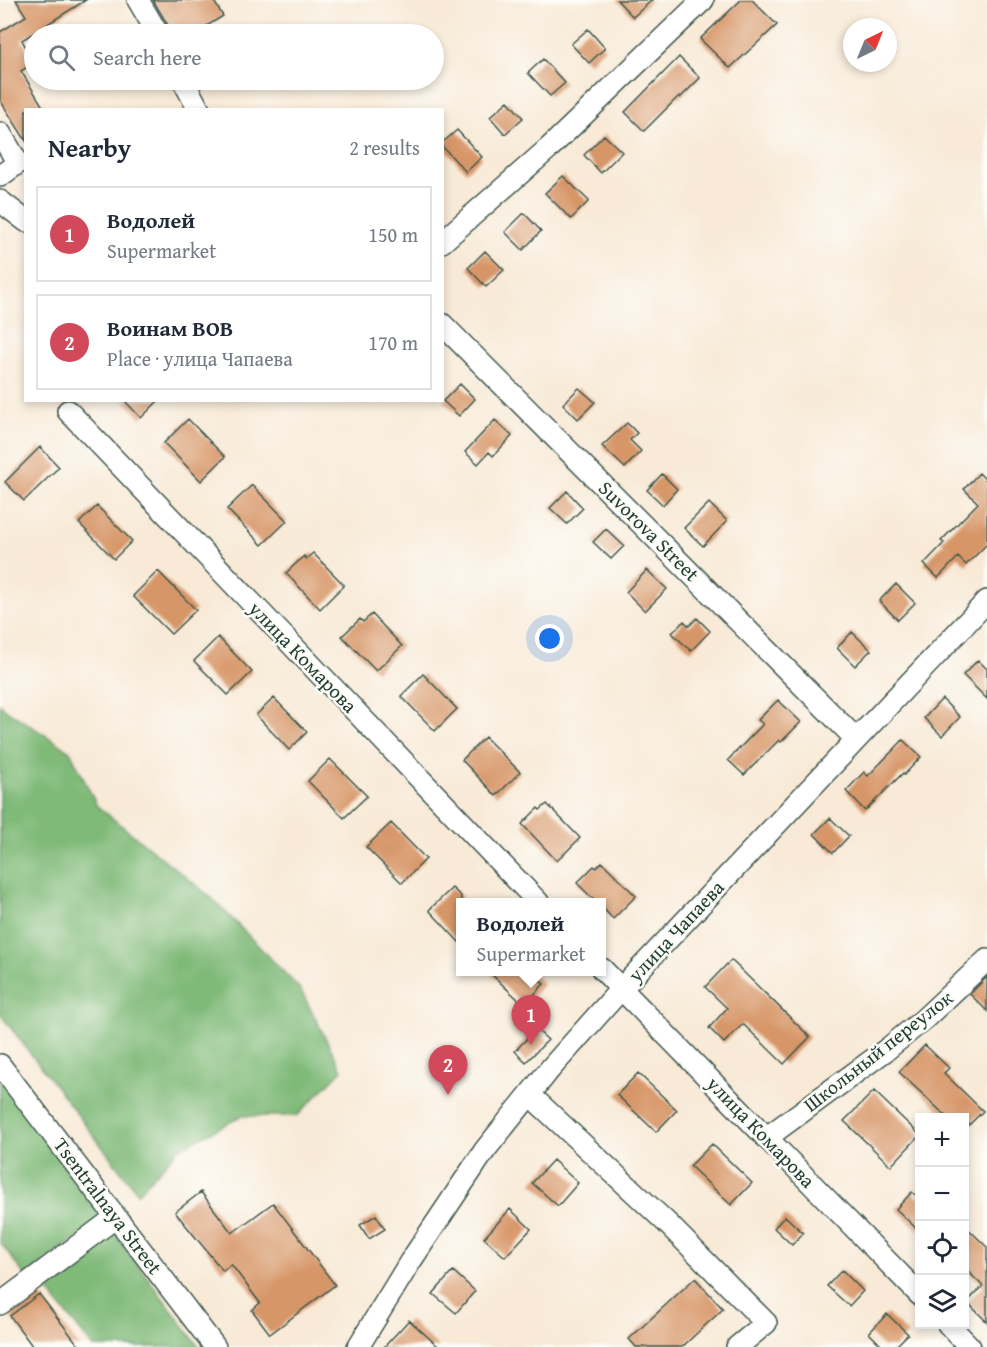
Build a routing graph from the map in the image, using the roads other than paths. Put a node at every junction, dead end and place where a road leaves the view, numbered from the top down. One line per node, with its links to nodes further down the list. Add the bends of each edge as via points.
1 (138, 0): 3 (street)
2 (703, 0): 10 (street, via 549,148)
3 (152, 24)
4 (188, 90): 5 (street)
5 (198, 108)
6 (0, 133): 7 (street, via 18,163)
7 (0, 176)
8 (0, 201): 9 (street)
9 (24, 219)
10 (444, 240)
11 (444, 326): 14 (street, Suvorova Street)
12 (68, 411): 15 (street, улица Комарова)
13 (987, 601): 14 (street, улица Чапаева)
14 (856, 738): 18 (street, улица Чапаева)
15 (533, 898)
16 (987, 960): 21 (street, Школьный переулок, via 886,1050)
17 (606, 973): 18 (street, улица Комарова)
18 (621, 989): 20 (street, улица Чапаева); 21 (street, улица Комарова)
19 (0, 1065): 22 (street, Tsentralnaya Street)
20 (530, 1095): 27 (street, улица Чапаева, via 485,1150); 28 (street, via 667,1223 766,1323)
21 (766, 1138): 23 (street, улица Комарова)
22 (116, 1217): 24 (street); 26 (street, Tsentralnaya Street)
23 (915, 1290)
24 (0, 1304)
25 (953, 1329): 29 (street)
26 (215, 1347)
27 (357, 1347)
28 (737, 1347)
29 (970, 1347)

